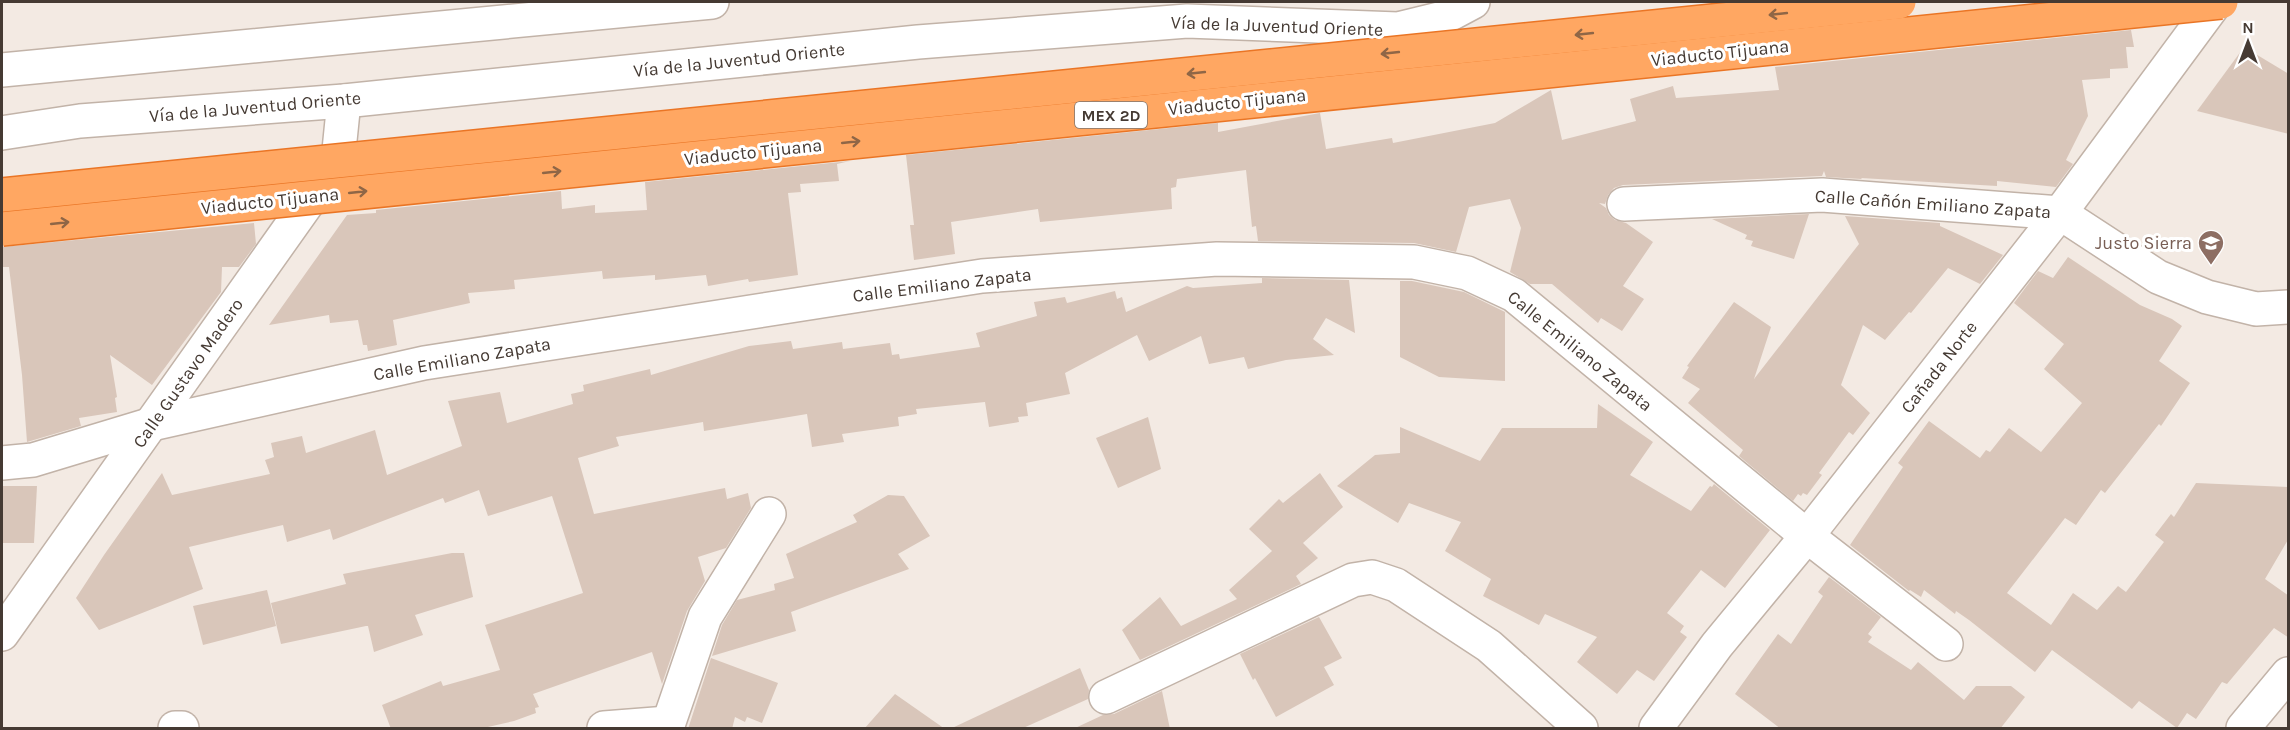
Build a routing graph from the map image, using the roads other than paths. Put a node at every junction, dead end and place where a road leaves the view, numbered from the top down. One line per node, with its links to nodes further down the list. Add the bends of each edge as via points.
1 (712, 2): 6 (street)
2 (1473, 2): 7 (street, Vía de la Juventud Oriente, via 1443,18 1398,29 1187,21 918,42)
3 (1899, 2): 9 (highway, Viaducto Tijuana / MEX 2D, one-way to 9, bridge)
4 (2216, 2): 11 (street, Cañada Norte)
5 (2221, 2): 12 (highway, Viaducto Tijuana / MEX 2D, one-way to 5, bridge)
6 (2, 70)
7 (344, 100): 8 (street, Vía de la Juventud Oriente, via 80,122); 14 (street, Calle Gustavo Madero, via 338,160)
8 (2, 134)
9 (2, 195)
10 (1624, 204): 11 (street, Calle Cañón Emiliano Zapata, via 1822,195)
11 (2060, 213): 13 (street, Calle Cañón Emiliano Zapata, via 2158,277 2207,297 2256,309); 17 (street, Cañada Norte)
12 (2, 229)
13 (2289, 307)
14 (152, 424): 15 (street, Calle Emiliano Zapata, via 33,460); 17 (street, Calle Emiliano Zapata, via 424,363 982,276 1217,260 1414,262 1467,273 1514,295); 18 (street, Calle Gustavo Madero)
15 (2, 464)
16 (769, 514): 22 (street, via 705,617)
17 (1807, 536): 19 (street, Calle Emiliano Zapata); 27 (street, Cañada Norte, via 1717,645)
18 (2, 634)
19 (1946, 644)
20 (2289, 674): 28 (street)
21 (1106, 697): 26 (street, via 1353,580 1372,578 1396,585 1489,646)
22 (668, 726): 25 (street)
23 (175, 728): 24 (street)
24 (182, 729)
25 (604, 729)
26 (1581, 729)
27 (1656, 729)
28 (2243, 729)

